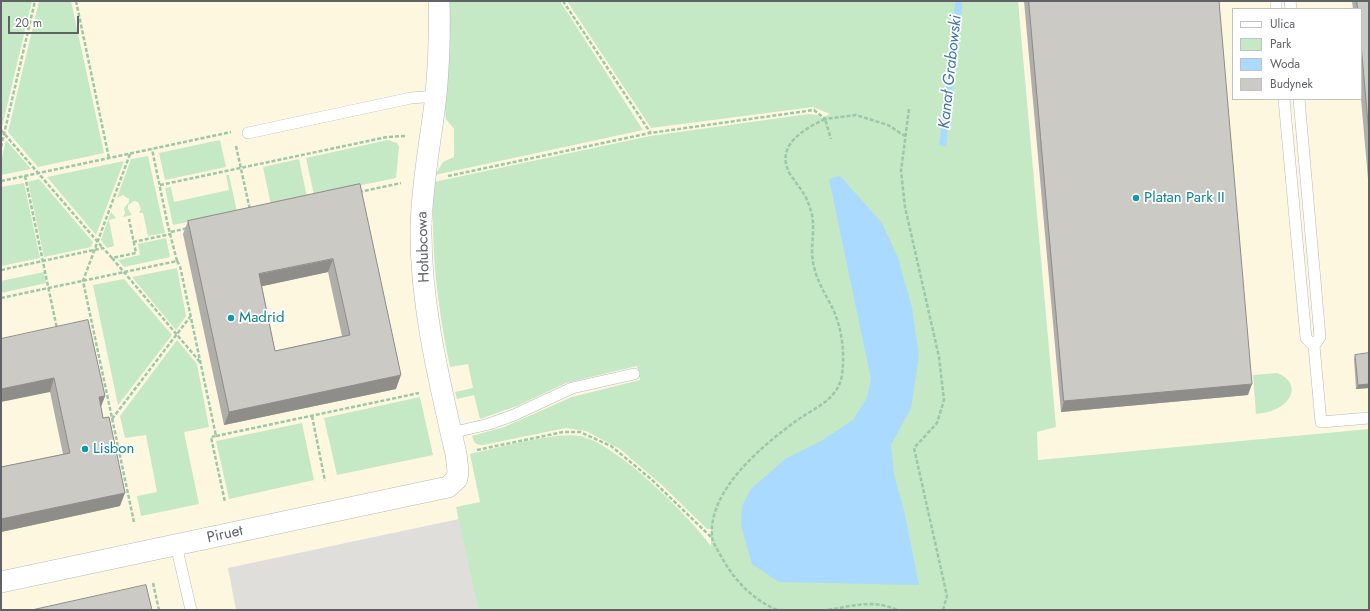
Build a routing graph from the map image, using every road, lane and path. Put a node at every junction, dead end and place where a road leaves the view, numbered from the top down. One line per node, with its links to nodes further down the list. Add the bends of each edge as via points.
1 (35, 1): 11 (path)
2 (76, 1): 21 (path)
3 (439, 1): 5 (street, Hołubcowa, via 440,43)
4 (563, 1): 13 (path)
5 (436, 96): 12 (lane, via 411,98); 56 (street, Hołubcowa, via 423,180 423,273 430,326)
6 (1284, 100): 49 (lane, via 1306,338)
7 (1299, 100): 49 (lane, via 1320,337)
8 (909, 109): 16 (path)
9 (825, 119): 13 (path, via 814,110); 16 (path, via 856,115 888,125); 17 (path); 63 (path, via 792,139 786,152 786,164 790,174 802,189 812,212 812,260 839,328 843,350 841,379 826,402 796,421 756,454 736,476 718,503)
10 (1, 130): 11 (path)
11 (4, 132): 18 (path); 23 (path)
12 (248, 133): 14 (path)
13 (650, 133): 25 (path)
14 (234, 136): 19 (path, via 233,132); 22 (path)
15 (405, 136): 22 (path, via 388,136)
16 (905, 137): 72 (path, via 901,171 905,207 939,357 944,400 937,423 914,448 947,596)
17 (831, 140)
18 (1, 147)
19 (152, 149): 20 (path); 28 (path)
20 (130, 154): 21 (path); 34 (path)
21 (109, 158): 23 (path)
22 (241, 168): 28 (path); 30 (path)
23 (39, 173): 24 (path); 34 (path)
24 (25, 176): 26 (path); 39 (path)
25 (442, 177)
26 (1, 181)
27 (403, 182): 29 (path)
28 (160, 185): 33 (path)
29 (352, 193)
30 (251, 214)
31 (129, 219): 35 (path)
32 (193, 227): 33 (path)
33 (171, 233): 35 (path); 40 (path)
34 (97, 241): 36 (path); 37 (path)
35 (133, 242): 38 (path, via 136,253)
36 (103, 248): 37 (path); 38 (path)
37 (94, 250): 39 (path); 43 (path)
38 (112, 258): 42 (path)
39 (43, 261): 41 (path); 44 (path)
40 (177, 261): 42 (path); 46 (path)
41 (1, 270)
42 (123, 272): 43 (path); 48 (path)
43 (83, 281): 44 (path); 55 (path)
44 (49, 288): 45 (path); 47 (path)
45 (1, 298)
46 (191, 316): 48 (path); 50 (path)
47 (58, 332)
48 (177, 335): 50 (path); 55 (path)
49 (1314, 346): 54 (lane, via 1321,422)
50 (200, 362): 57 (path)
51 (634, 374): 56 (lane, via 572,388 514,415)
52 (423, 392): 53 (path)
53 (312, 416): 57 (path); 59 (path)
54 (1369, 418)
55 (112, 419): 62 (path)
56 (451, 433): 58 (street, Hołubcowa)
57 (216, 436): 61 (path, via 211,437)
58 (456, 454): 60 (street, Hołubcowa, via 457,479); 63 (path, via 563,432 580,432 611,446 651,479)
59 (325, 481)
60 (448, 487): 64 (street, Piruet)
61 (225, 502)
62 (134, 522)
63 (712, 538): 69 (path, via 730,573 744,588)
64 (176, 545): 65 (street, Piruet); 68 (lane)
65 (1, 582)
66 (153, 583): 67 (path)
67 (159, 610)
68 (191, 610)
69 (777, 610)
70 (828, 610): 71 (path, via 878,603)
71 (897, 610)
72 (943, 610)

